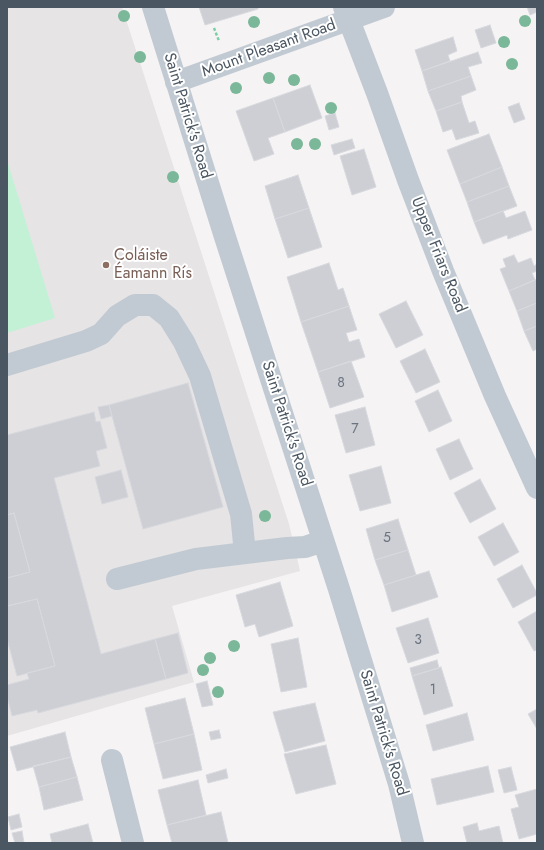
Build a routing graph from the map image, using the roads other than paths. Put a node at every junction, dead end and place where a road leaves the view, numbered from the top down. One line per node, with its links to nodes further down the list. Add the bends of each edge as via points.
1 (153, 7): 4 (street, Saint Patrick's Road)
2 (384, 7): 3 (street, Mount Pleasant Road)
3 (346, 13): 4 (street, Mount Pleasant Road); 6 (street, Upper Friars Road, via 443,271)
4 (176, 82): 7 (street, Saint Patrick's Road)
5 (7, 365): 8 (street, via 86,342 101,334 118,316 136,305 153,305 170,318 200,376 241,514)
6 (537, 488)
7 (323, 541): 8 (street, via 305,547); 12 (street, Saint Patrick's Road, via 399,784)
8 (245, 553): 9 (street, via 196,559)
9 (117, 579)
10 (112, 760): 11 (street)
11 (133, 843)
12 (413, 843)

